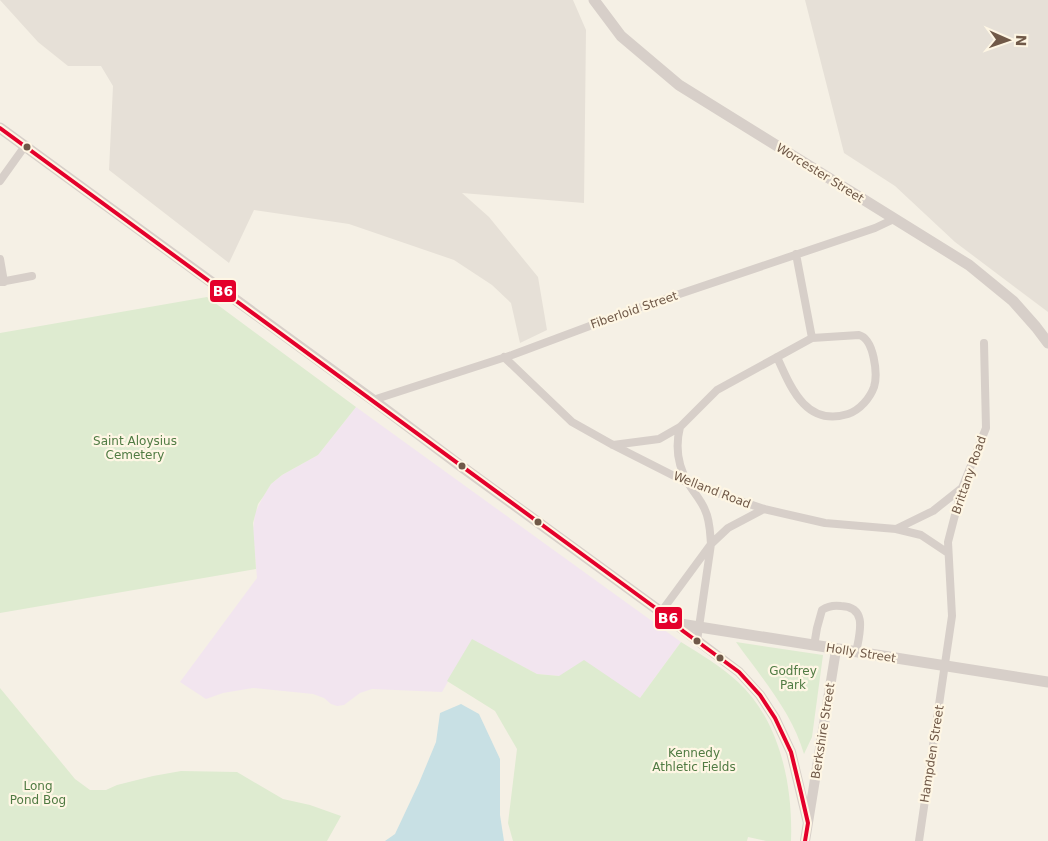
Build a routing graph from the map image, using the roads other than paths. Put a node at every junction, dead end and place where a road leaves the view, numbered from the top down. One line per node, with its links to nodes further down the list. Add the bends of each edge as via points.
1 (594, 0): 5 (main road, Worcester Street, via 621,36 679,85)
2 (0, 128): 3 (main road)
3 (25, 146): 4 (street); 15 (main road)
4 (0, 181)
5 (894, 219): 6 (street, Fiberloid Street); 12 (main road, Worcester Street, via 985,277 1023,311)
6 (796, 254): 10 (street); 13 (street, Fiberloid Street)
7 (0, 259): 9 (street)
8 (32, 276): 9 (street)
9 (2, 282)
10 (812, 338): 14 (street); 14 (street, via 865,337 871,349 874,386 865,402 853,412 837,417 810,411 794,392)
11 (984, 343): 19 (street, Brittany Road, via 986,428)
12 (1048, 344)
13 (504, 357): 15 (street, Fiberloid Street); 17 (street, Welland Road, via 572,422)
14 (776, 357): 16 (street, via 718,390)
15 (373, 400): 24 (main road)
16 (680, 427): 17 (street, via 658,438); 18 (street, via 677,450)
17 (613, 446): 18 (street, Welland Road)
18 (688, 483): 20 (street, Welland Road); 22 (street, via 706,511)
19 (962, 488): 21 (street, via 933,511); 23 (street, Brittany Road)
20 (764, 509): 21 (street, Welland Road, via 825,523); 22 (street, via 728,528)
21 (896, 529): 23 (street, Welland Road, via 921,535)
22 (711, 544): 24 (street); 26 (street)
23 (948, 553): 31 (street, Brittany Road, via 952,616)
24 (661, 612): 25 (main road)
25 (674, 623): 26 (main road, Holly Street); 27 (street)
26 (699, 627): 27 (street); 28 (main road, Holly Street)
27 (697, 641): 33 (street, via 739,672 775,718 791,752)
28 (814, 646): 29 (main road, Holly Street); 30 (street, via 822,610 849,606 860,618)
29 (836, 650): 30 (main road, Holly Street); 33 (street, Berkshire Street)
30 (856, 653): 31 (main road, Holly Street)
31 (945, 666): 32 (main road, Holly Street); 35 (street, Hampden Street)
32 (1048, 682)
33 (808, 823): 34 (street, Berkshire Street)
34 (805, 841)
35 (919, 841)

